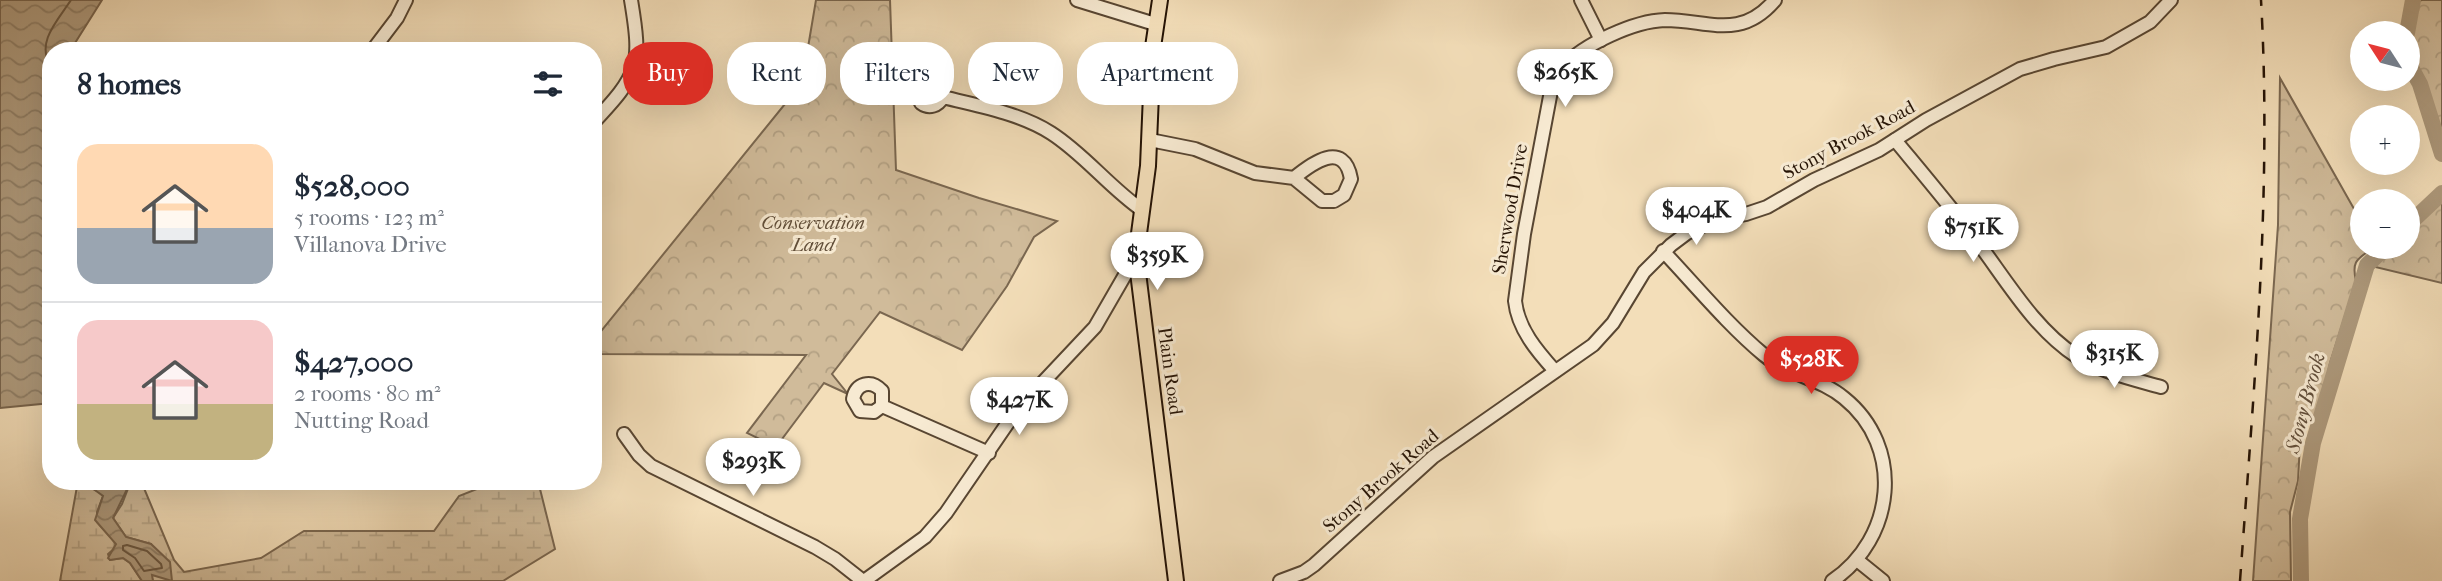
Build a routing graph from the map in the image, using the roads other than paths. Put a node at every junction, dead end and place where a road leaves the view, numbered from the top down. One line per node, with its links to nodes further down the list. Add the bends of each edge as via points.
1 (406, 0): 10 (street)
2 (631, 0): 12 (street, via 637,39 635,65 626,86)
3 (1077, 0): 8 (street)
4 (1160, 0): 8 (main road, Plain Road)
5 (1581, 0): 9 (street)
6 (1775, 0): 9 (street, Sherwood Drive, via 1753,19 1723,27 1661,20)
7 (2171, 0): 14 (street, Stony Brook Road, via 2150,22 2116,42 2020,69)
8 (1155, 24): 13 (main road, Plain Road)
9 (1601, 40): 21 (street, Sherwood Drive, via 1563,67 1551,91 1516,285 1521,325)
10 (379, 42)
11 (954, 100): 16 (street, via 1042,128)
12 (602, 113)
13 (1150, 139): 15 (street, via 1195,149 1255,173); 16 (main road, Plain Road)
14 (1895, 140): 17 (street, Stony Brook Road, via 1767,207 1695,228); 22 (street, via 2055,341 2110,372)
15 (1294, 178): 15 (street, via 1326,157 1343,162 1351,178 1345,195 1328,202)
16 (1142, 210): 18 (main road, Plain Road)
17 (1664, 251): 21 (street, Stony Brook Road, via 1643,272 1601,338); 26 (street, via 1762,354 1786,370 1834,390 1866,421 1881,453 1885,498 1876,531)
18 (1136, 256): 19 (main road, Plain Road); 20 (street)
19 (1139, 284): 20 (street); 28 (main road, Plain Road)
20 (1120, 285): 25 (street, via 1095,327 1016,411)
21 (1555, 371): 29 (street, Stony Brook Road, via 1433,457 1314,565)
22 (2161, 387)
23 (882, 406): 25 (street)
24 (624, 434): 27 (street, via 652,466 814,547)
25 (989, 453): 27 (street, via 925,537)
26 (1857, 560): 30 (street); 31 (street)
27 (863, 581)
28 (1177, 581)
29 (1280, 581)
30 (1832, 581)
31 (1883, 581)

